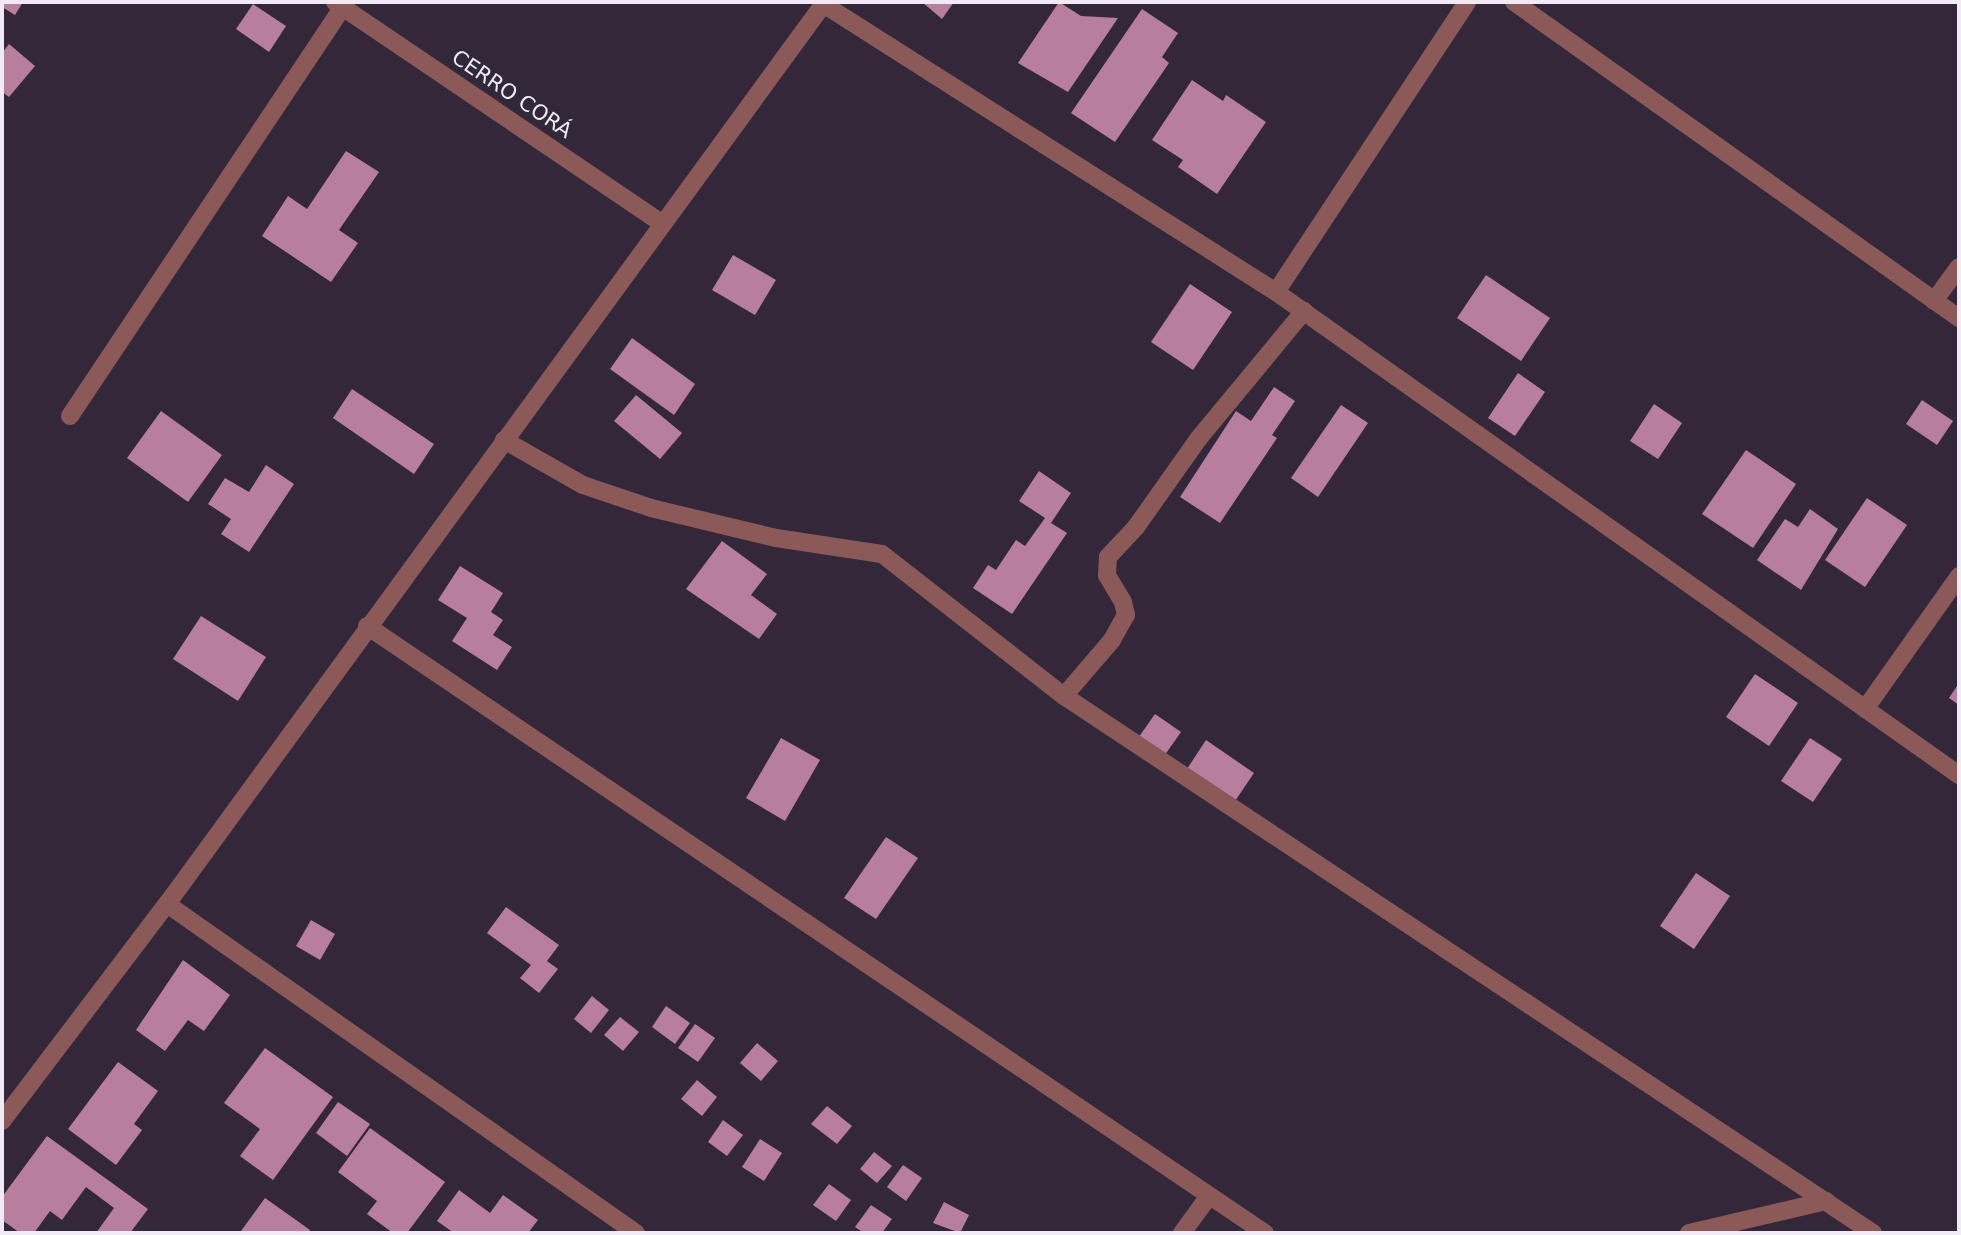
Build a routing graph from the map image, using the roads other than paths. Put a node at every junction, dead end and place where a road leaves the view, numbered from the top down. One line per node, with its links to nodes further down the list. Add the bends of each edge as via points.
1 (1468, 2): 7 (street)
2 (1514, 2): 8 (street)
3 (341, 3): 5 (street, CERRO CORÁ); 11 (street)
4 (824, 3): 5 (street); 7 (street)
5 (663, 224): 12 (street)
6 (1959, 267): 8 (street)
7 (1276, 292): 9 (street)
8 (1934, 301): 10 (street)
9 (1304, 311): 15 (street, via 1108,557 1107,575 1126,615 1112,640); 16 (street)
10 (1959, 318)
11 (70, 416)
12 (504, 440): 14 (street); 15 (street, via 583,485 651,508 776,537 882,554)
13 (1959, 576): 16 (street)
14 (367, 626): 18 (street); 20 (street)
15 (1064, 696): 21 (street)
16 (1865, 709): 17 (street)
17 (1959, 775)
18 (167, 904): 19 (street); 22 (street)
19 (2, 1121)
20 (1209, 1196): 23 (street); 24 (street)
21 (1826, 1201): 25 (street); 26 (street)
22 (636, 1233)
23 (1182, 1233)
24 (1265, 1233)
25 (1689, 1233)
26 (1873, 1233)

